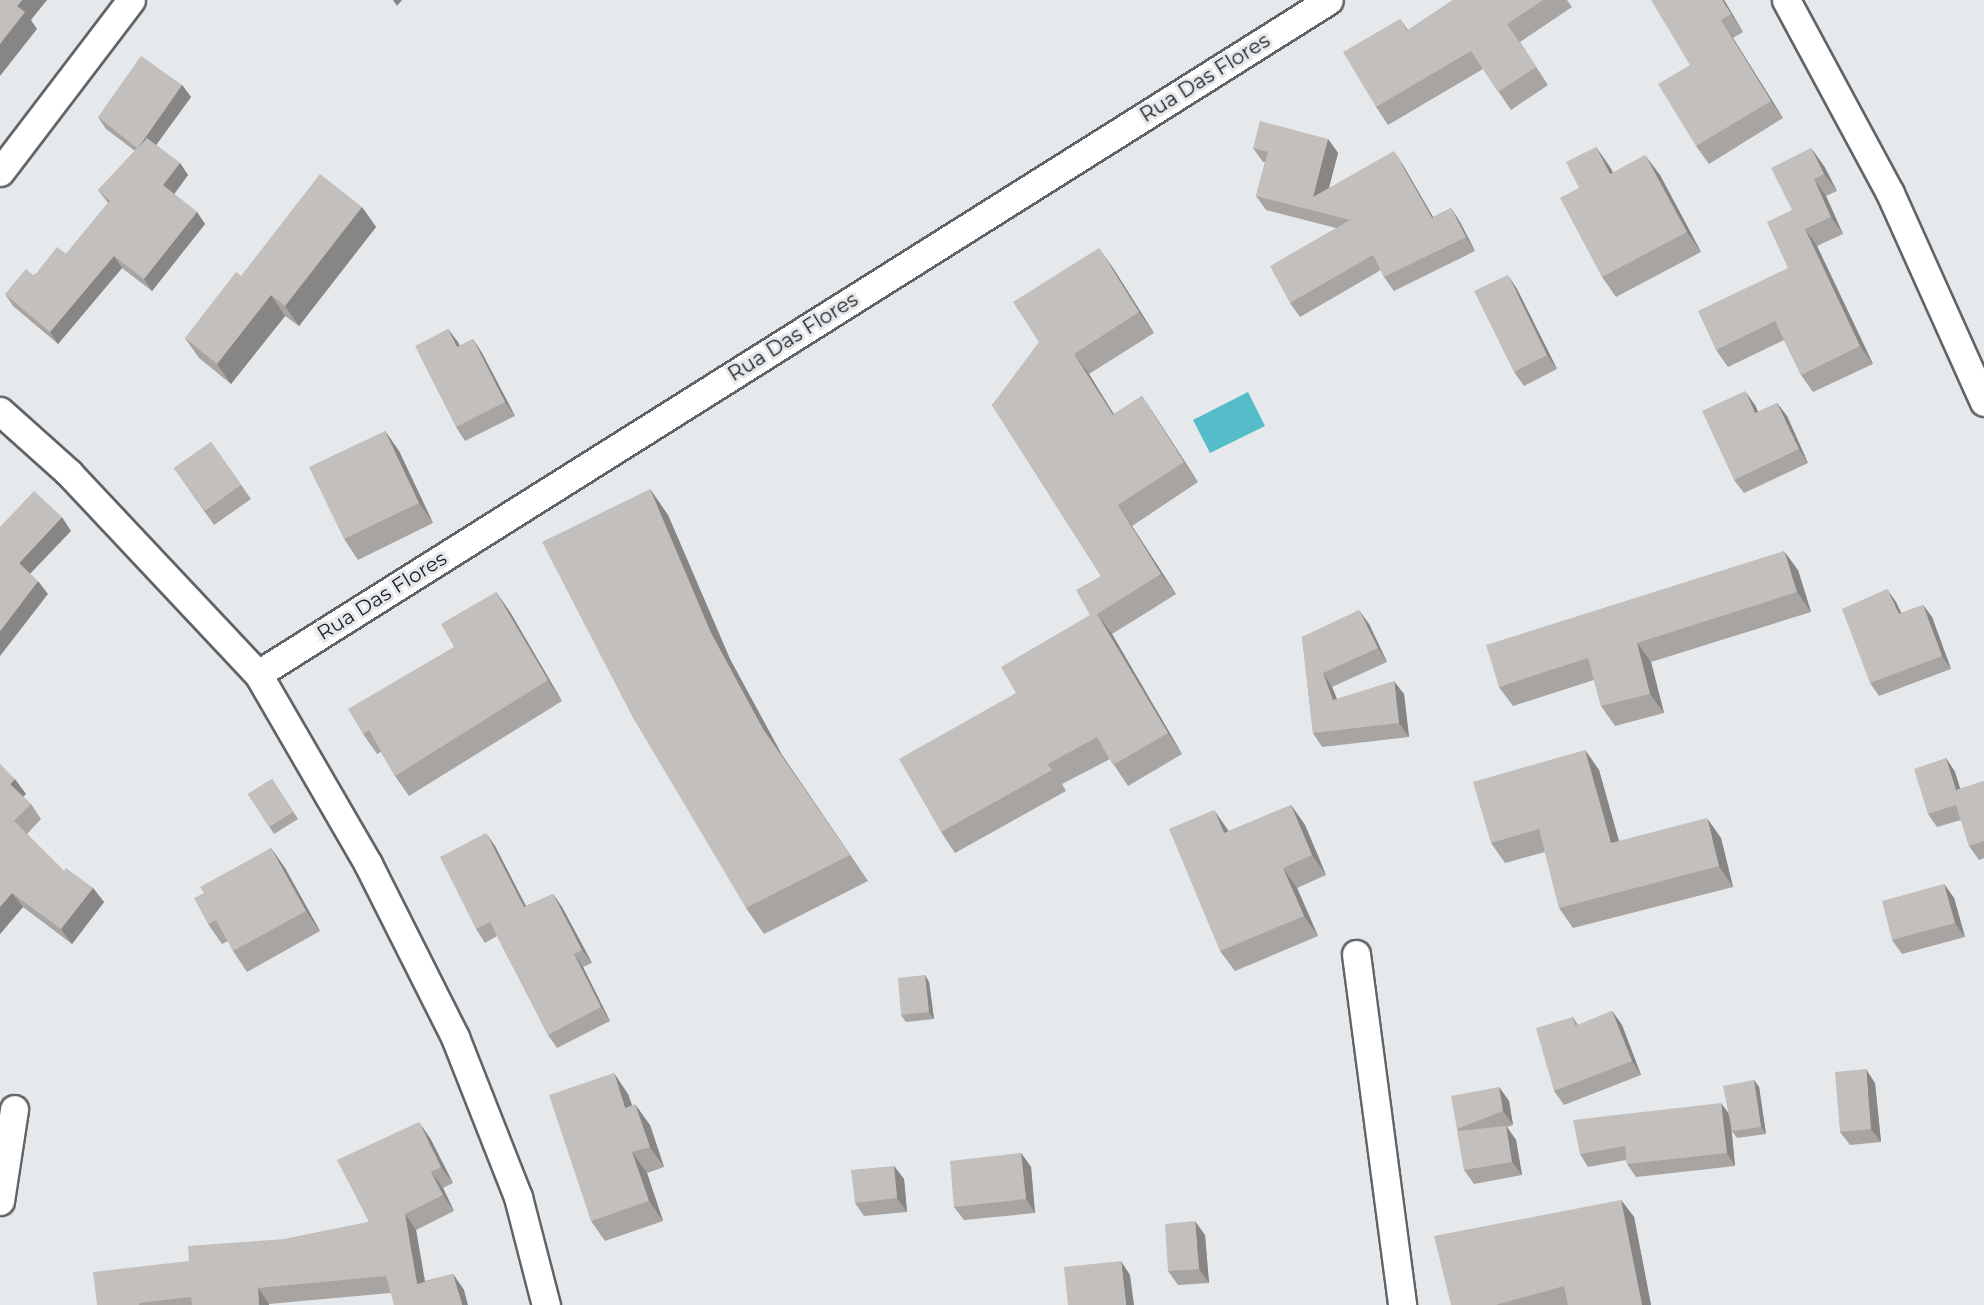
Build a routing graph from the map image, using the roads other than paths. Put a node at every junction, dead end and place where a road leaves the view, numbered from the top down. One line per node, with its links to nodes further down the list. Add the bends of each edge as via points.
1 (131, 0): 4 (street)
2 (1329, 0): 7 (street, Rua Das Flores)
3 (1786, 0): 5 (street, via 1890,193)
4 (0, 172)
5 (1984, 402)
6 (0, 411): 7 (street, via 69,472)
7 (258, 674): 11 (street, via 369,864 455,1037 518,1197)
8 (1356, 954): 12 (street)
9 (14, 1109): 10 (street)
10 (0, 1201)
11 (546, 1305)
12 (1402, 1305)

